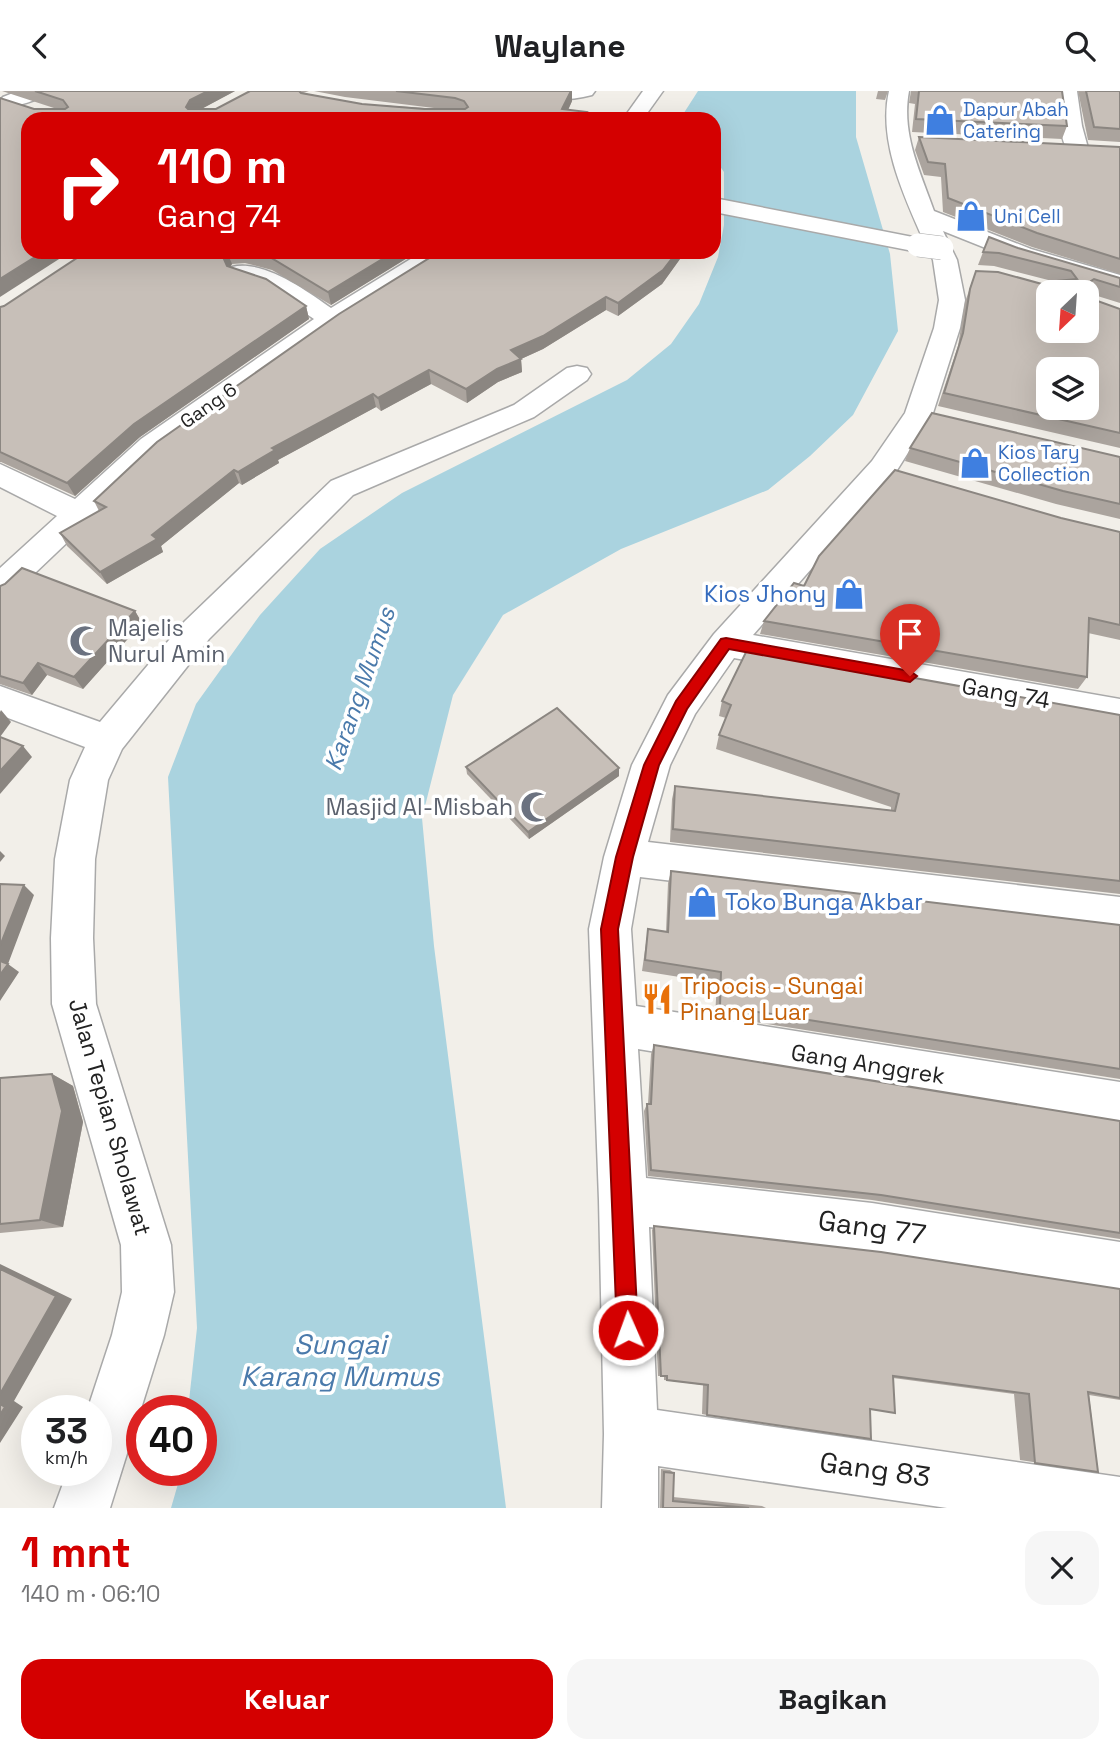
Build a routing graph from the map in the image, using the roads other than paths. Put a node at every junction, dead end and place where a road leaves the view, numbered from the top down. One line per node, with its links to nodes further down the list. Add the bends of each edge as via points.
1 (526, 91): 2 (street, via 560,95)
2 (585, 91)
3 (653, 91): 8 (street)
4 (899, 91): 9 (street, via 895,111)
5 (1068, 91): 12 (street)
6 (5, 100): 7 (street)
7 (36, 101)
8 (638, 112)
9 (898, 140): 10 (street); 15 (street)
10 (926, 142)
11 (1049, 147): 12 (street)
12 (1077, 148): 13 (street)
13 (1101, 149)
14 (721, 207): 17 (street)
15 (924, 215): 17 (street); 19 (street, via 1022,254)
16 (428, 259): 21 (street, Gang 6)
17 (945, 260): 20 (street, via 1019,265); 26 (street, via 952,300 932,416 896,472 823,532)
18 (241, 272): 21 (street, via 281,285)
19 (1120, 283)
20 (1120, 295)
21 (331, 319): 24 (street, Gang 6, via 151,446)
22 (576, 374): 29 (street, Jalan Tepian Sholawat, via 524,411 342,488 197,630)
23 (0, 474): 24 (street)
24 (78, 514): 25 (street, Gang 6)
25 (6, 572)
26 (726, 643): 28 (street, Gang 74); 30 (street, via 681,705 651,765)
27 (0, 699): 29 (street)
28 (1120, 714)
29 (107, 740): 36 (street, Jalan Tepian Sholawat, via 89,780 75,859 74,1004 146,1245 148,1292)
30 (624, 857): 31 (street); 32 (street, via 610,929)
31 (1120, 916)
32 (615, 1024): 33 (street, Gang Anggrek); 34 (street)
33 (1120, 1105)
34 (623, 1199): 35 (street, Gang 77, via 797,1217); 37 (street)
35 (1120, 1267)
36 (112, 1418)
37 (631, 1434): 39 (street, Gang 83); 41 (street)
38 (90, 1486): 40 (street, Jalan Tepian Sholawat)
39 (1120, 1504)
40 (82, 1508)
41 (630, 1508)

